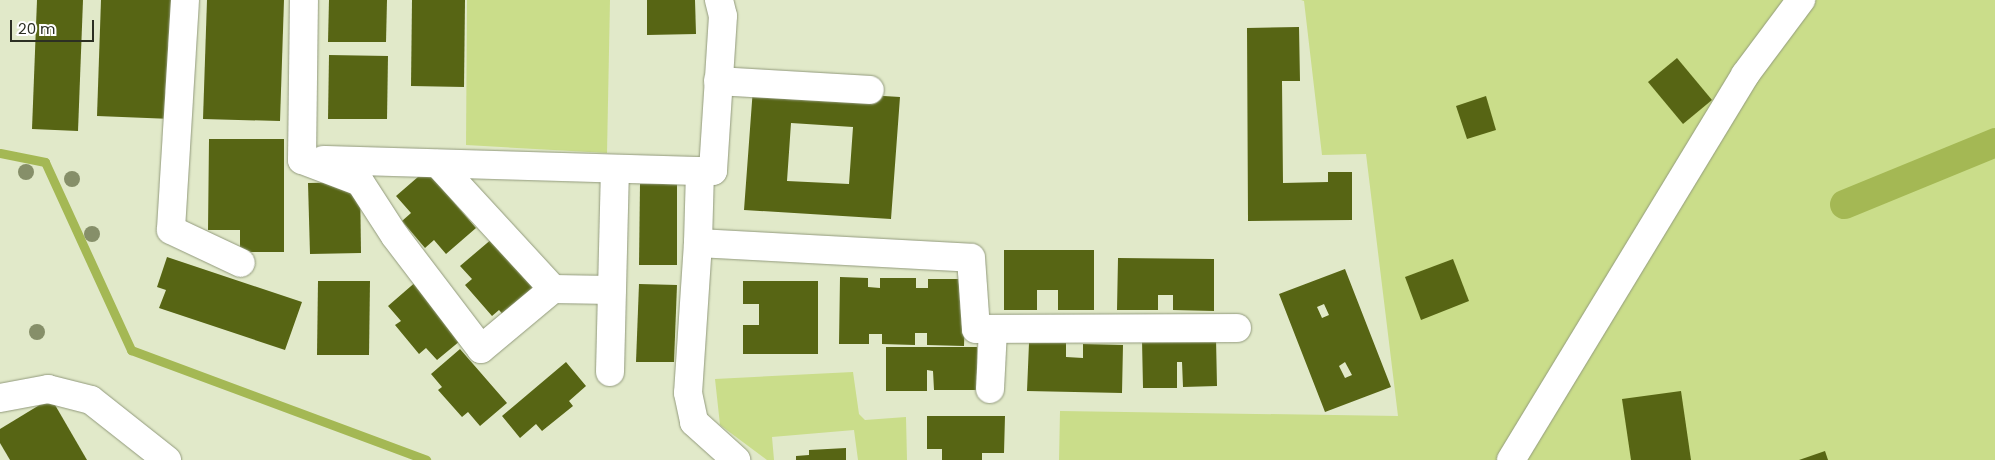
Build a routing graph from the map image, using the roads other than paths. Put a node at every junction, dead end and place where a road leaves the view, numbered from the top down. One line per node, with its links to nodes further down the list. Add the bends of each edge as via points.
1 (185, 0): 12 (street, via 170,230)
2 (304, 0): 7 (street)
3 (719, 0): 5 (street, via 723,16)
4 (1801, 0): 22 (street, via 1745,75)
5 (718, 82): 6 (street); 10 (street, via 713,171)
6 (870, 90)
7 (302, 160): 8 (street); 13 (street, via 360,182 395,236 481,349)
8 (438, 164): 9 (street); 13 (street)
9 (615, 168): 10 (street); 14 (street)
10 (700, 171): 11 (street)
11 (698, 243): 16 (street, via 971,258 976,329); 21 (street, via 688,393 694,422)
12 (241, 263)
13 (553, 289): 14 (street)
14 (612, 290): 17 (street)
15 (1237, 328): 16 (street)
16 (993, 329): 18 (street)
17 (610, 372)
18 (990, 389)
19 (0, 398): 20 (street, via 48,389 91,400)
20 (167, 460)
21 (736, 460)
22 (1511, 460)

